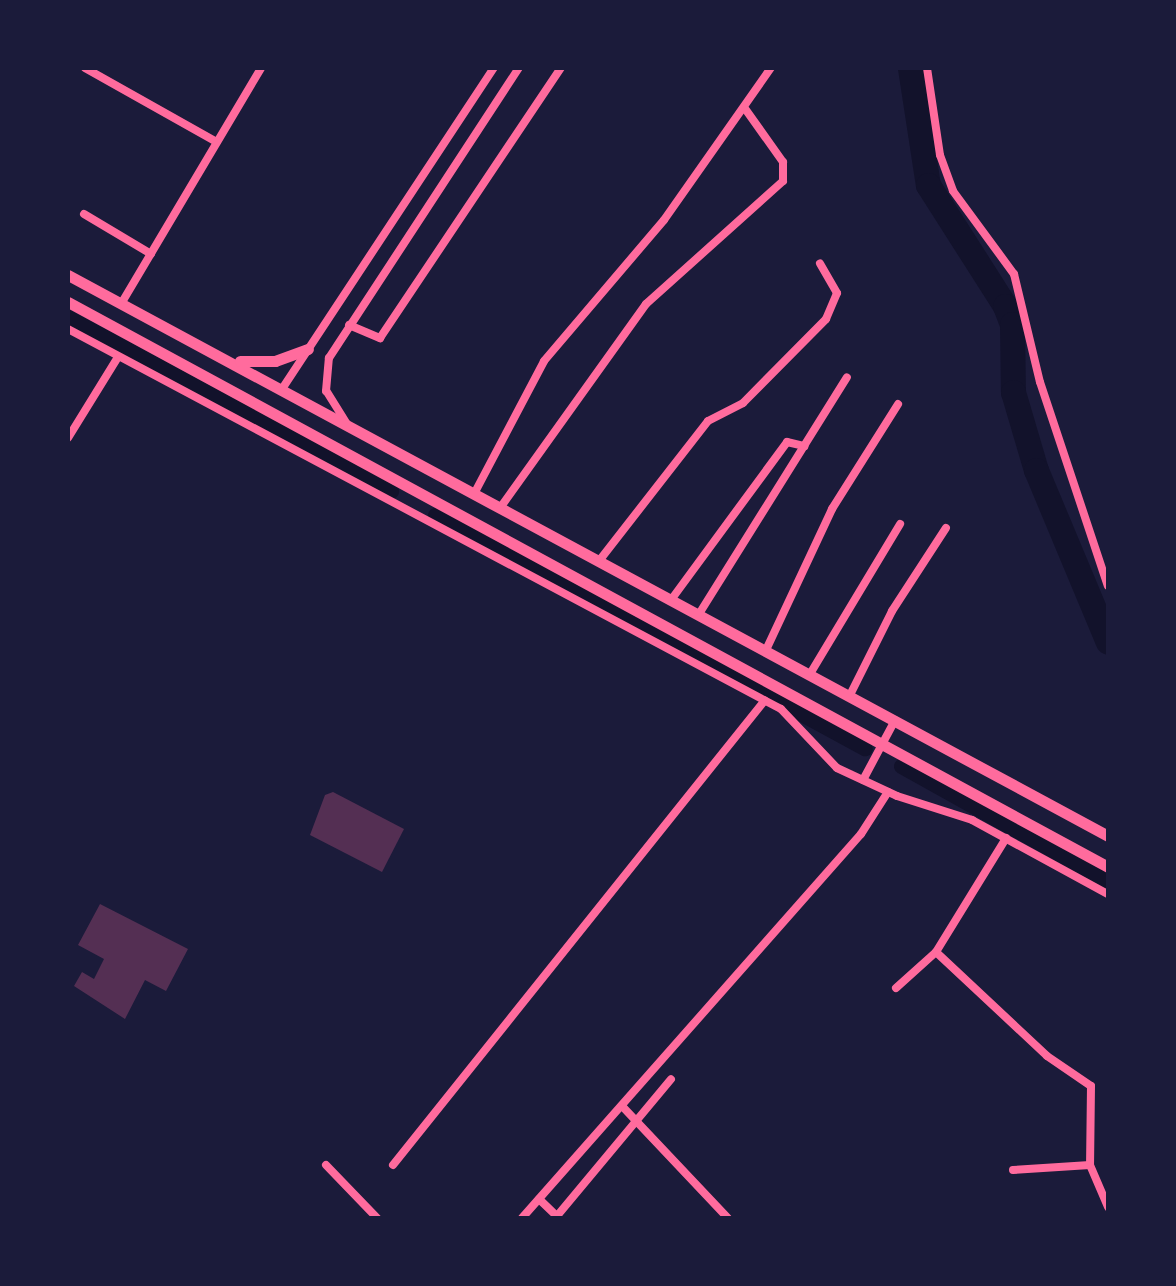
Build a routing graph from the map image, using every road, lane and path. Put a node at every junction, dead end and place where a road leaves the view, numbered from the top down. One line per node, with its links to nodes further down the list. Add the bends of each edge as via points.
1 (85, 68): 9 (street)
2 (109, 68): 9 (street)
3 (261, 68): 11 (street)
4 (494, 68): 20 (street)
5 (519, 68): 18 (street)
6 (562, 68): 18 (street, via 380,338)
7 (771, 68): 10 (street)
8 (927, 68): 36 (street, via 940,155 953,192 1008,258 1060,448)
9 (102, 78): 11 (street)
10 (746, 110): 30 (street, via 544,362); 31 (street, via 783,162 783,181 646,304)
11 (217, 142): 13 (street)
12 (84, 214): 13 (street)
13 (151, 254): 17 (street)
14 (820, 264): 35 (street, via 837,294 826,319 743,403 708,421)
15 (68, 275): 17 (main road)
16 (68, 302): 29 (main road)
17 (121, 304): 22 (main road)
18 (349, 325): 26 (street, via 324,379)
19 (68, 329): 21 (street)
20 (308, 349): 22 (main road, via 258,364); 24 (street)
21 (118, 357): 27 (street); 32 (street)
22 (230, 360): 24 (main road)
23 (847, 377): 28 (street)
24 (282, 388): 26 (main road)
25 (898, 404): 39 (street, via 832,509)
26 (350, 428): 30 (main road)
27 (68, 438)
28 (805, 446): 37 (street, via 786,442); 38 (street)
29 (417, 491): 32 (street); 44 (main road)
30 (474, 494): 31 (main road)
31 (500, 508): 35 (main road)
32 (406, 511): 42 (street)
33 (900, 524): 40 (street)
34 (946, 528): 41 (street, via 892,611)
35 (599, 561): 37 (main road)
36 (1108, 586)
37 (671, 600): 38 (main road)
38 (698, 614): 39 (main road)
39 (766, 650): 40 (main road)
40 (810, 674): 41 (main road)
41 (850, 696): 43 (main road)
42 (765, 700): 45 (street, via 788,714 826,761); 58 (street)
43 (895, 720): 44 (street); 47 (main road)
44 (882, 744): 45 (street); 49 (main road)
45 (863, 780): 46 (street)
46 (888, 792): 48 (street, via 939,806); 54 (street, via 861,834)
47 (1108, 836)
48 (1006, 838): 50 (street); 51 (street)
49 (1108, 867)
50 (1108, 894)
51 (936, 952): 52 (street); 56 (street, via 1047,1056 1091,1086)
52 (896, 988)
53 (671, 1079): 55 (street)
54 (622, 1106): 55 (street); 60 (street)
55 (638, 1119): 62 (street); 65 (street)
56 (1090, 1164): 59 (street); 61 (street)
57 (326, 1165): 63 (street)
58 (393, 1165)
59 (1012, 1170)
60 (539, 1199): 62 (street); 64 (street)
61 (1108, 1207)
62 (558, 1217)
63 (377, 1218)
64 (522, 1218)
65 (728, 1218)

